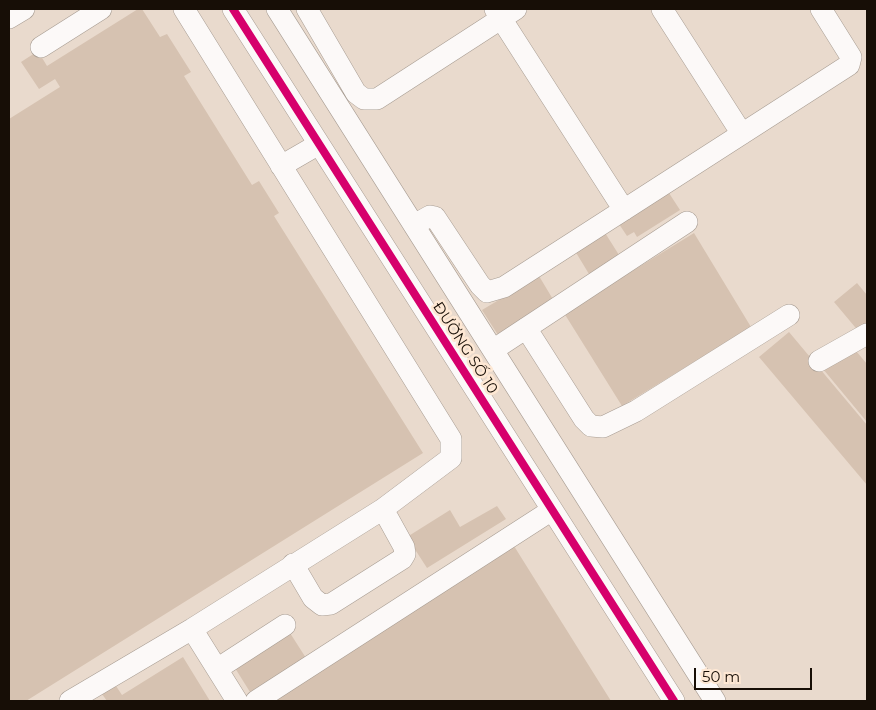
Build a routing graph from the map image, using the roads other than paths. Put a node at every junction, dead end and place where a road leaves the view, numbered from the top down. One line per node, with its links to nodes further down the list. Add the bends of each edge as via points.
1 (24, 9): 10 (street)
2 (101, 9): 11 (street)
3 (184, 9): 14 (street)
4 (232, 9): 13 (street, ĐƯỜNG SỐ 10)
5 (277, 9): 17 (street, ĐƯỜNG SỐ 10)
6 (307, 9): 9 (street, via 356,93 364,99 377,99)
7 (662, 9): 12 (street)
8 (821, 9): 12 (street, via 851,57 849,65)
9 (504, 12): 15 (street)
10 (9, 18)
11 (42, 47)
12 (742, 134): 15 (street)
13 (319, 144): 14 (street); 24 (street, ĐƯỜNG SỐ 10)
14 (281, 166): 23 (street, via 451,439 451,458)
15 (624, 210): 17 (street, via 504,287 486,292 435,217 430,216)
16 (687, 222): 19 (street)
17 (414, 226): 21 (street, ĐƯỜNG SỐ 10)
18 (789, 315): 19 (street, via 636,411 603,426 591,426 584,419)
19 (526, 328): 21 (street)
20 (867, 334): 22 (street)
21 (493, 350): 33 (street, ĐƯỜNG SỐ 10)
22 (819, 360)
23 (383, 509): 25 (street); 25 (street, via 405,554 331,604 322,605 313,598)
24 (552, 510): 31 (street); 32 (street, ĐƯỜNG SỐ 10)
25 (293, 564): 27 (street)
26 (285, 625): 28 (street)
27 (192, 629): 28 (street); 29 (street)
28 (217, 669): 30 (street)
29 (70, 701)
30 (237, 701)
31 (256, 701)
32 (674, 701)
33 (715, 701)

